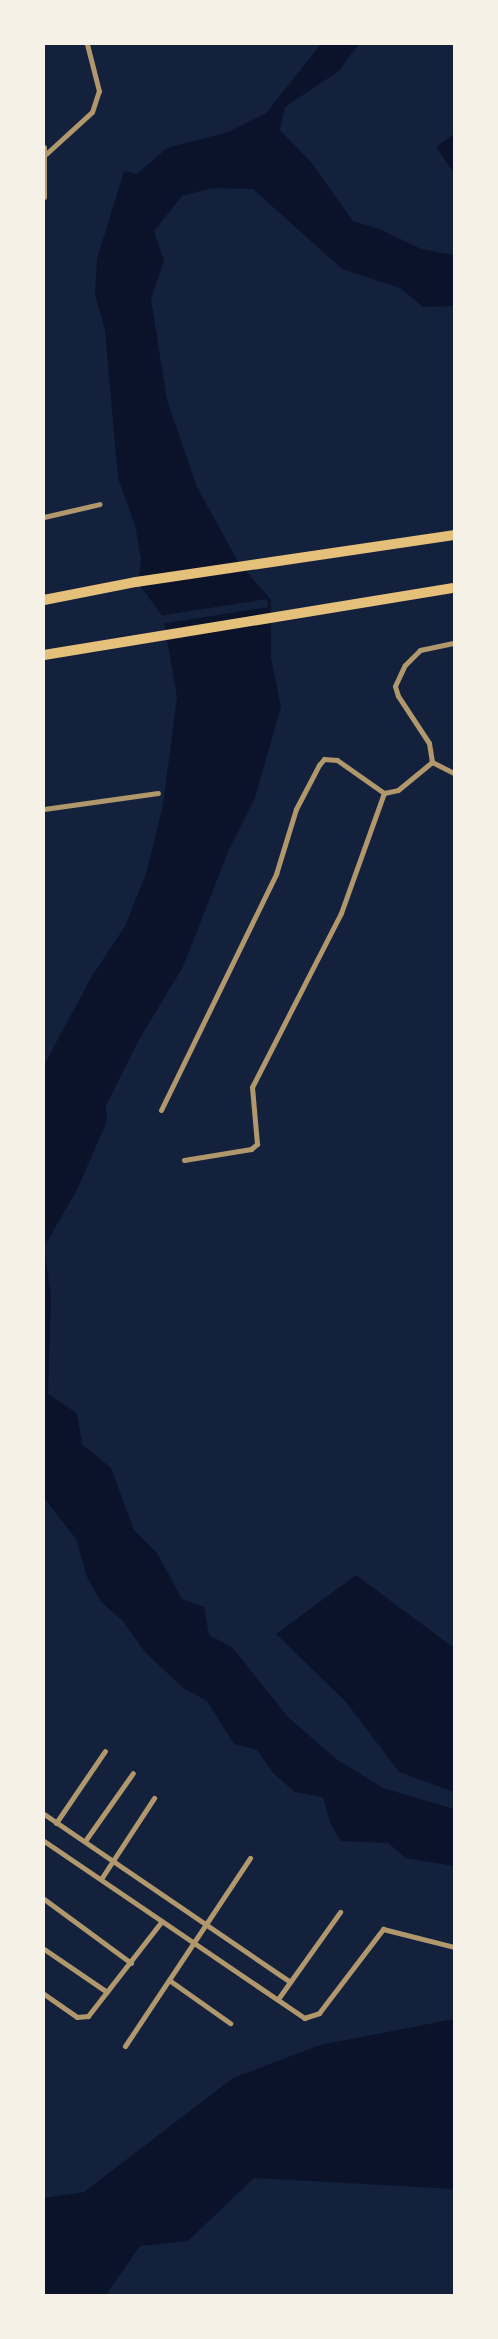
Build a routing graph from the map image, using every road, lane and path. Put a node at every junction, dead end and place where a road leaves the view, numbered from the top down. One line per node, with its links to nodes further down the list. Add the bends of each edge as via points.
1 (87, 44): 2 (street, via 99,92 92,112)
2 (45, 151): 3 (street)
3 (44, 197)
4 (100, 504): 5 (street)
5 (44, 517)
6 (454, 535): 8 (highway, via 136,582)
7 (454, 588): 10 (highway)
8 (44, 600)
9 (454, 643): 11 (street, via 420,650 405,665 396,686 398,696 429,743)
10 (44, 656)
11 (432, 762): 12 (street); 14 (street, via 398,790)
12 (454, 773)
13 (158, 793): 15 (street)
14 (384, 793): 16 (street, via 337,760 324,759 319,765 296,809 276,874); 17 (street, via 341,913 252,1088 257,1144 251,1149)
15 (44, 808)
16 (161, 1110)
17 (184, 1160)
18 (105, 1750): 22 (street)
19 (133, 1773): 24 (street)
20 (154, 1798): 26 (street)
21 (44, 1814): 22 (street)
22 (56, 1823): 24 (street)
23 (44, 1841): 27 (street)
24 (85, 1841): 26 (street)
25 (250, 1858): 31 (street)
26 (113, 1860): 27 (street); 31 (street)
27 (101, 1879): 30 (street)
28 (44, 1899): 35 (street)
29 (340, 1912): 37 (street)
30 (162, 1921): 32 (street); 35 (street)
31 (206, 1924): 32 (street); 37 (street)
32 (194, 1942): 36 (street); 40 (street)
33 (454, 1947): 40 (street, via 382,1929 319,2013 304,2018)
34 (44, 1949): 38 (street)
35 (131, 1963): 38 (street)
36 (169, 1980): 41 (street); 42 (street)
37 (290, 1982): 40 (street)
38 (107, 1992): 39 (street, via 82,2017)
39 (44, 1994)
40 (278, 1999)
41 (230, 2023)
42 (125, 2046)

